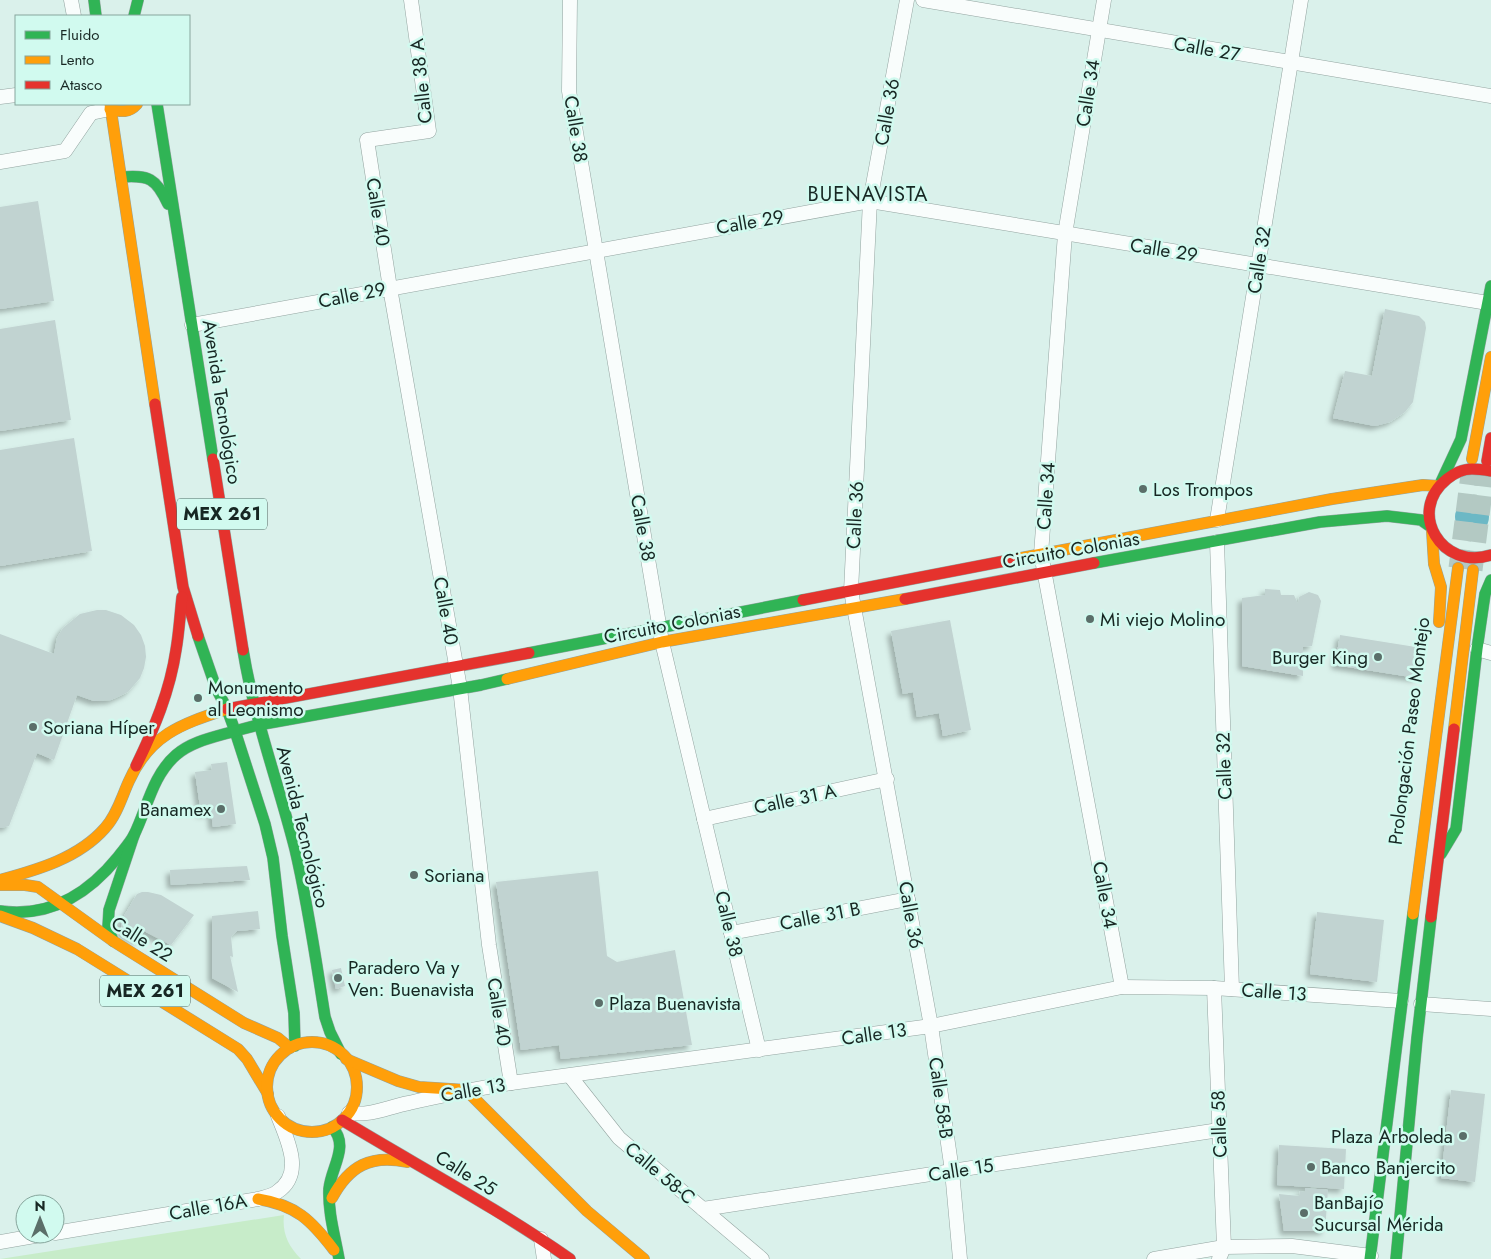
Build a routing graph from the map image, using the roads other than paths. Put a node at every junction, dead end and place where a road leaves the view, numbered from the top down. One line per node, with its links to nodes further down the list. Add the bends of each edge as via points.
1 (71, 0): 10 (street)
2 (94, 0): 11 (main road)
3 (139, 0): 12 (main road); 13 (main road)
4 (411, 0): 21 (street, Calle 38 A, via 429,131)
5 (570, 0): 27 (street, Calle 38, via 569,91)
6 (907, 0): 24 (street, Calle 36)
7 (923, 0): 14 (street, Calle 27)
8 (1104, 0): 14 (street, Calle 34)
9 (1301, 0): 15 (street, Calle 32)
10 (74, 15)
11 (96, 15)
12 (134, 15)
13 (143, 15)
14 (1099, 30): 15 (street, Calle 27); 26 (street, Calle 34)
15 (1291, 64): 16 (street, Calle 27); 28 (street, Calle 32)
16 (1491, 96)
17 (136, 105): 19 (main road, via 123,112)
18 (157, 105): 25 (main road, Avenida Tecnológico / MEX 261)
19 (110, 107): 20 (street); 23 (main road, Avenida Tecnológico / MEX 261)
20 (91, 108): 22 (street, via 64,151)
21 (367, 140): 30 (street, Calle 40)
22 (0, 162)
23 (120, 177): 25 (main road, via 139,175 150,178 164,195); 47 (main road, Avenida Tecnológico / MEX 261)
24 (870, 200): 26 (street, Calle 29); 27 (street, Calle 29); 48 (street, Calle 36)
25 (175, 221): 32 (main road, Avenida Tecnológico / MEX 261)
26 (1065, 234): 28 (street, Calle 29); 41 (street, Calle 34)
27 (595, 251): 30 (street, Calle 29); 50 (street, Calle 38)
28 (1258, 266): 31 (street, Calle 29); 38 (street, Calle 32)
29 (1491, 286): 31 (main road)
30 (390, 288): 32 (street, Calle 29); 54 (street, Calle 40)
31 (1488, 303): 37 (main road, via 1461,439)
32 (192, 325): 56 (main road, Avenida Tecnológico / MEX 261)
33 (1491, 358): 35 (main road)
34 (1491, 438): 36 (main road)
35 (1472, 459)
36 (1489, 466): 37 (main road, via 1465,468)
37 (1439, 484): 38 (main road, Circuito Colonias); 39 (main road, Prolongación Paseo Montejo, via 1431,499)
38 (1217, 520): 41 (main road, Circuito Colonias)
39 (1432, 529): 40 (main road, Circuito Colonias, via 1422,520 1387,516 1328,521); 42 (main road, via 1439,542 1460,556 1473,559); 72 (main road, Prolongación Paseo Montejo, via 1441,600 1408,890)
40 (1217, 542): 45 (main road, Circuito Colonias); 76 (street, Calle 32)
41 (1041, 554): 45 (street, Calle 34); 48 (main road, Circuito Colonias)
42 (1491, 555)
43 (1458, 568): 72 (main road, Prolongación Paseo Montejo)
44 (1473, 570): 64 (main road)
45 (1045, 572): 49 (main road, Circuito Colonias); 74 (street, Calle 34)
46 (1491, 580): 52 (main road, via 1485,594)
47 (183, 587): 57 (main road, Avenida Tecnológico / MEX 261, via 212,678); 60 (main road, via 176,657 169,685 154,730)
48 (852, 591): 49 (street, Calle 36); 50 (main road, Circuito Colonias)
49 (855, 608): 51 (main road, Circuito Colonias); 61 (street, Calle 36)
50 (660, 627): 51 (street, Calle 38); 54 (main road, Circuito Colonias)
51 (662, 642): 55 (main road, Circuito Colonias); 62 (street, Calle 38)
52 (1477, 649): 53 (street); 64 (main road, via 1456,829)
53 (1491, 653)
54 (456, 668): 55 (street, Calle 40); 56 (main road, Circuito Colonias)
55 (460, 688): 58 (main road, Circuito Colonias); 85 (street, Calle 40, via 489,945)
56 (253, 703): 57 (main road, Circuito Colonias); 58 (main road, Avenida Tecnológico / MEX 261)
57 (227, 709): 59 (main road, Avenida Tecnológico / MEX 261); 60 (main road, Circuito Colonias, via 175,728 155,743)
58 (258, 725): 59 (main road, Circuito Colonias); 83 (main road, Avenida Tecnológico / MEX 261, via 301,877 325,1017)
59 (235, 731): 63 (main road, Circuito Colonias, via 198,742 175,756 161,771); 81 (main road, Avenida Tecnológico / MEX 261, via 265,824 272,858 294,1013)
60 (136, 766): 65 (main road, Circuito Colonias, via 117,812 104,829 86,844 38,868)
61 (887, 779): 62 (street, Calle 31 A); 67 (street, Calle 36)
62 (704, 818): 71 (street, Calle 38)
63 (134, 835): 68 (main road, Circuito Colonias, via 108,870 87,890); 73 (main road, via 109,910 108,926)
64 (1437, 860): 78 (main road)
65 (0, 880)
66 (0, 885): 68 (main road, Calle 22 / MEX 261, via 38,887)
67 (908, 899): 71 (street, Calle 31 B); 80 (street, Calle 36)
68 (61, 903): 69 (main road, Circuito Colonias, via 22,913); 73 (main road, Calle 22 / MEX 261)
69 (0, 911)
70 (0, 916): 87 (main road, MEX 261, via 77,949 238,1049)
71 (731, 933): 82 (street, Calle 38)
72 (1410, 935): 77 (main road, Prolongación Paseo Montejo)
73 (113, 941): 81 (main road, Calle 22 / MEX 261, via 244,1023)
74 (1122, 987): 75 (street, Calle 13); 80 (street, Calle 13)
75 (1214, 988): 76 (street, Calle 13); 91 (street, Calle 58)
76 (1232, 989): 77 (street, Calle 13)
77 (1401, 1001): 103 (main road, Prolongación Paseo Montejo)
78 (1421, 1004): 79 (street); 110 (main road)
79 (1491, 1009)
80 (931, 1026): 82 (street, Calle 13); 93 (street, Calle 58-B)
81 (292, 1047): 83 (main road, via 319,1043); 87 (main road, via 280,1056 270,1071)
82 (759, 1050): 84 (street, Calle 13)
83 (344, 1056): 86 (main road, via 398,1081); 89 (main road, via 354,1071 357,1085 355,1100)
84 (570, 1076): 85 (street, Calle 13); 96 (street, Calle 58-C, via 619,1138)
85 (511, 1084): 86 (street, Calle 13)
86 (466, 1090): 89 (street, Calle 13, via 375,1113); 106 (main road, via 587,1210)
87 (268, 1094): 88 (main road)
88 (278, 1116): 90 (main road, via 303,1131 323,1131); 94 (street, Calle 16A, via 290,1146 292,1170 288,1181 277,1192)
89 (346, 1116): 90 (main road); 92 (main road, Calle 25, via 383,1145)
90 (332, 1127): 95 (main road, via 342,1140 330,1183)
91 (1219, 1130): 93 (street, Calle 15); 101 (street, Calle 58)
92 (422, 1166): 95 (main road, via 404,1161 367,1163 351,1170); 99 (main road, Calle 25)
93 (952, 1171): 96 (street, Calle 15); 108 (street, Calle 58-B)
94 (258, 1198): 97 (street, Calle 16A); 102 (main road, via 274,1200 301,1213 313,1223)
95 (329, 1204): 102 (main road)
96 (704, 1209): 107 (street, Calle 58-C)
97 (65, 1230)
98 (15, 1239): 100 (street)
99 (541, 1239): 104 (street); 105 (main road, Calle 25)
100 (0, 1242)
101 (1222, 1253): 103 (street, via 1292,1246); 109 (street)
102 (339, 1257)
103 (1370, 1257)
104 (544, 1259)
105 (570, 1259)
106 (644, 1259)
107 (762, 1259)
108 (960, 1259)
109 (1154, 1259)
110 (1399, 1259)

